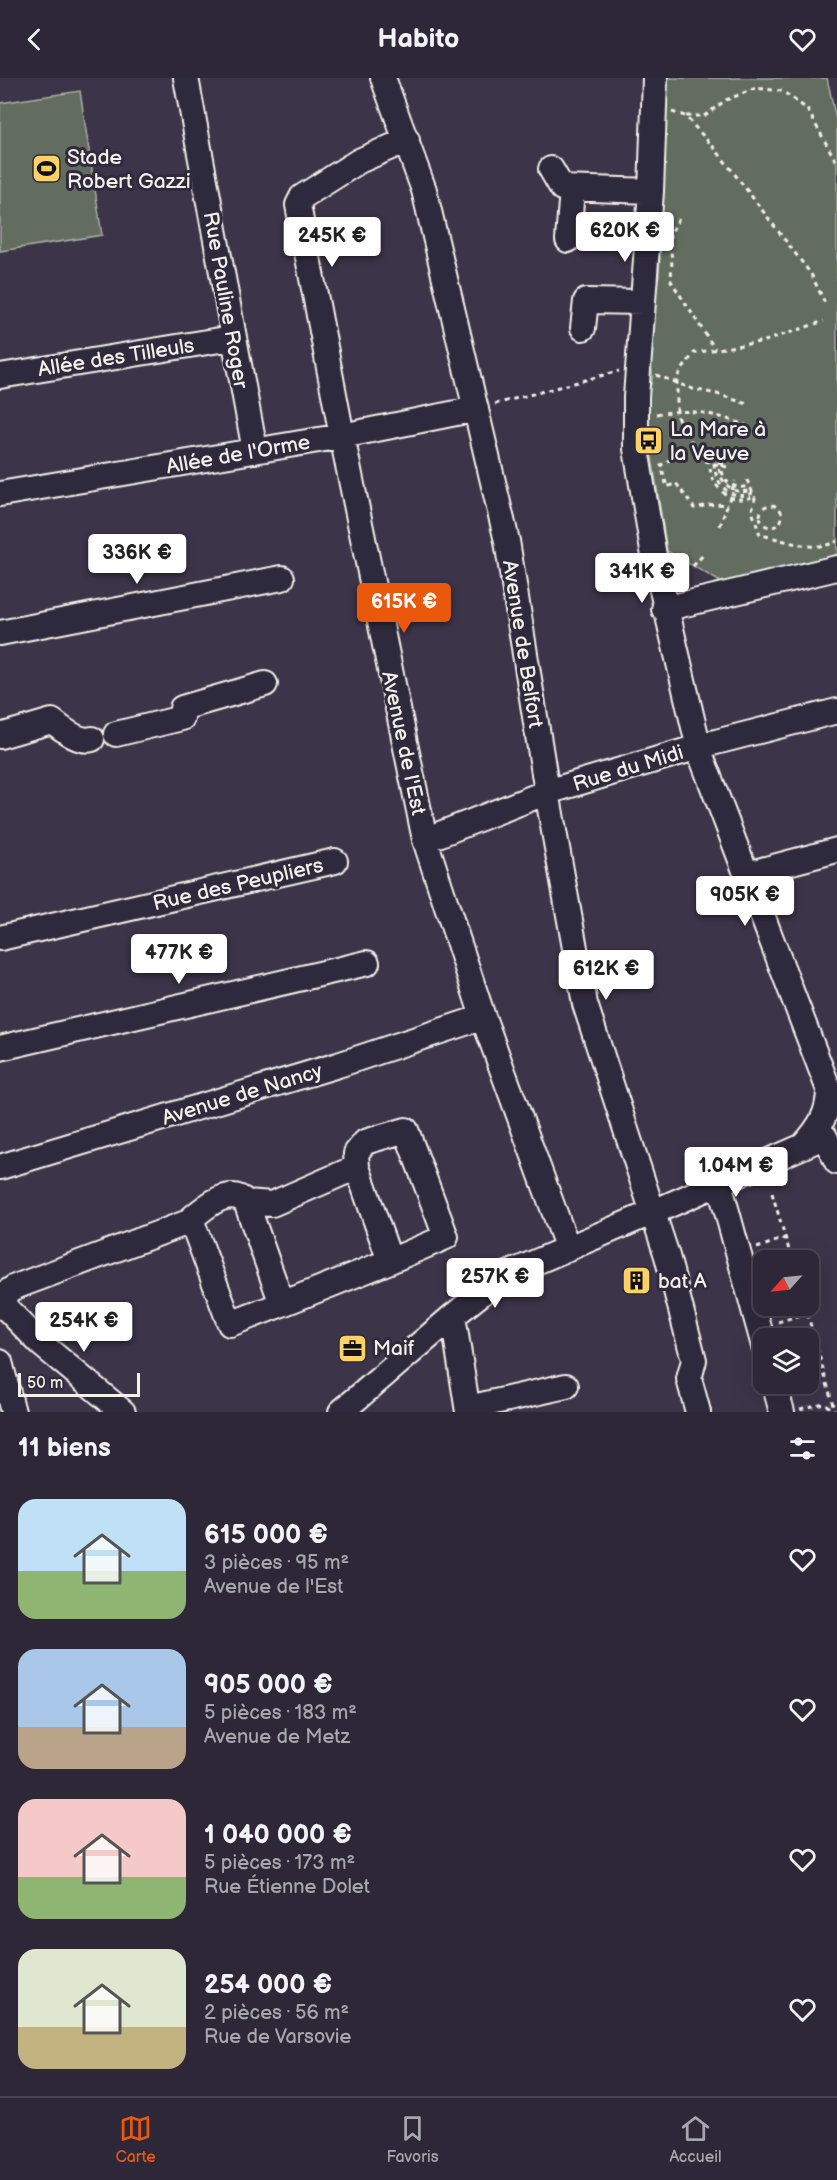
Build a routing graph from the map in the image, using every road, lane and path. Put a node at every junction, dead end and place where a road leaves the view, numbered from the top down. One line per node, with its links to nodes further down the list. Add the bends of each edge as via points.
1 (186, 78): 17 (street, Rue Pauline Roger)
2 (383, 78): 6 (street, Avenue de Belfort)
3 (655, 78): 4 (street)
4 (653, 108): 5 (path); 10 (street)
5 (685, 116): 7 (path, via 704,116 726,100 756,88 782,91 807,109); 14 (path, via 717,151 811,274)
6 (407, 140): 23 (street, Avenue de Belfort, via 424,190); 27 (street, Avenue de l'Est, via 359,160 303,197 298,205)
7 (837, 163)
8 (551, 169): 9 (street, via 562,188)
9 (572, 189): 10 (street); 12 (street)
10 (651, 191): 13 (street)
11 (679, 219): 18 (path, via 670,234 671,281)
12 (568, 240)
13 (643, 302): 16 (street, via 586,301); 19 (street)
14 (826, 305)
15 (824, 321): 18 (path, via 765,341)
16 (584, 328)
17 (232, 338): 20 (street, Allée des Tilleuls); 29 (street, Rue Pauline Roger)
18 (716, 349): 21 (path, via 694,353)
19 (638, 366): 21 (path); 23 (path); 46 (street, via 636,449)
20 (0, 376)
21 (676, 383): 22 (path); 24 (path)
22 (747, 404)
23 (476, 410): 27 (street, Allée de l'Orme); 54 (street, Avenue de Belfort, via 507,541)
24 (677, 411): 25 (path); 26 (path, via 716,415); 28 (path)
25 (656, 414)
26 (746, 425)
27 (342, 436): 29 (street, Allée de l'Orme); 55 (street, Avenue de l'Est)
28 (694, 445): 30 (path, via 702,460); 38 (path, via 661,465 667,487 676,483 694,508)
29 (255, 451): 37 (street, Allée de l'Orme)
30 (719, 463): 31 (path); 35 (path); 35 (path, via 715,473 719,483)
31 (728, 467)
32 (711, 468): 36 (path, via 713,482 727,495 746,499)
33 (747, 480): 36 (path)
34 (735, 481): 35 (path)
35 (732, 490): 36 (path); 36 (path, via 745,495); 38 (path)
36 (752, 491): 41 (path, via 752,512 759,536 800,546)
37 (0, 494)
38 (727, 505): 40 (path)
39 (782, 517): 39 (path, via 779,524 768,527 761,520 764,508 774,506)
40 (720, 526)
41 (837, 541)
42 (705, 553): 43 (path)
43 (693, 566)
44 (837, 568): 46 (street)
45 (282, 578): 47 (street)
46 (664, 609): 53 (street)
47 (0, 633)
48 (265, 684): 50 (street, via 182,708 182,718)
49 (837, 711): 53 (street, Rue du Midi)
50 (116, 734)
51 (0, 736): 52 (street, via 52,721 70,734 86,741)
52 (92, 739)
53 (698, 747): 54 (street, Rue du Midi); 58 (street)
54 (547, 792): 55 (street, Rue du Midi); 71 (street, Avenue de Belfort, via 585,1004)
55 (425, 840): 61 (street, Avenue de l'Est)
56 (837, 850): 58 (street)
57 (335, 861): 59 (street, Rue des Peupliers)
58 (747, 874): 63 (street)
59 (0, 938)
60 (367, 963): 62 (street)
61 (483, 1017): 66 (street, Avenue de Nancy); 74 (street, Avenue de l'Est)
62 (0, 1048)
63 (833, 1105): 64 (street, via 819,1128)
64 (822, 1137): 65 (street); 68 (street)
65 (837, 1162)
66 (0, 1167)
67 (357, 1167): 70 (street, via 272,1204); 77 (street); 77 (street, via 356,1153 366,1142 406,1130 446,1237)
68 (719, 1183): 71 (street); 76 (street)
69 (772, 1193): 73 (path)
70 (246, 1202): 72 (street, via 233,1196 221,1199); 79 (street)
71 (653, 1212): 74 (street); 93 (street, Avenue de Belfort, via 694,1360 689,1379)
72 (191, 1219): 78 (street, via 15,1287); 79 (street, via 230,1324)
73 (785, 1238): 75 (path); 76 (path)
74 (568, 1249): 81 (street, via 502,1276)
75 (789, 1250)
76 (738, 1254): 83 (street)
77 (390, 1261): 79 (street)
78 (0, 1297)
79 (282, 1304)
80 (0, 1306): 91 (street)
81 (453, 1316): 89 (street); 92 (street)
82 (801, 1316): 84 (path)
83 (759, 1328)
84 (777, 1328)
85 (819, 1356): 96 (path)
86 (0, 1362): 90 (street)
87 (566, 1386): 89 (street)
88 (777, 1394): 94 (street)
89 (468, 1410)
90 (13, 1412)
91 (123, 1412)
92 (341, 1412)
93 (698, 1412)
94 (782, 1412)
95 (789, 1412): 96 (path, via 824,1403)
96 (835, 1412)

